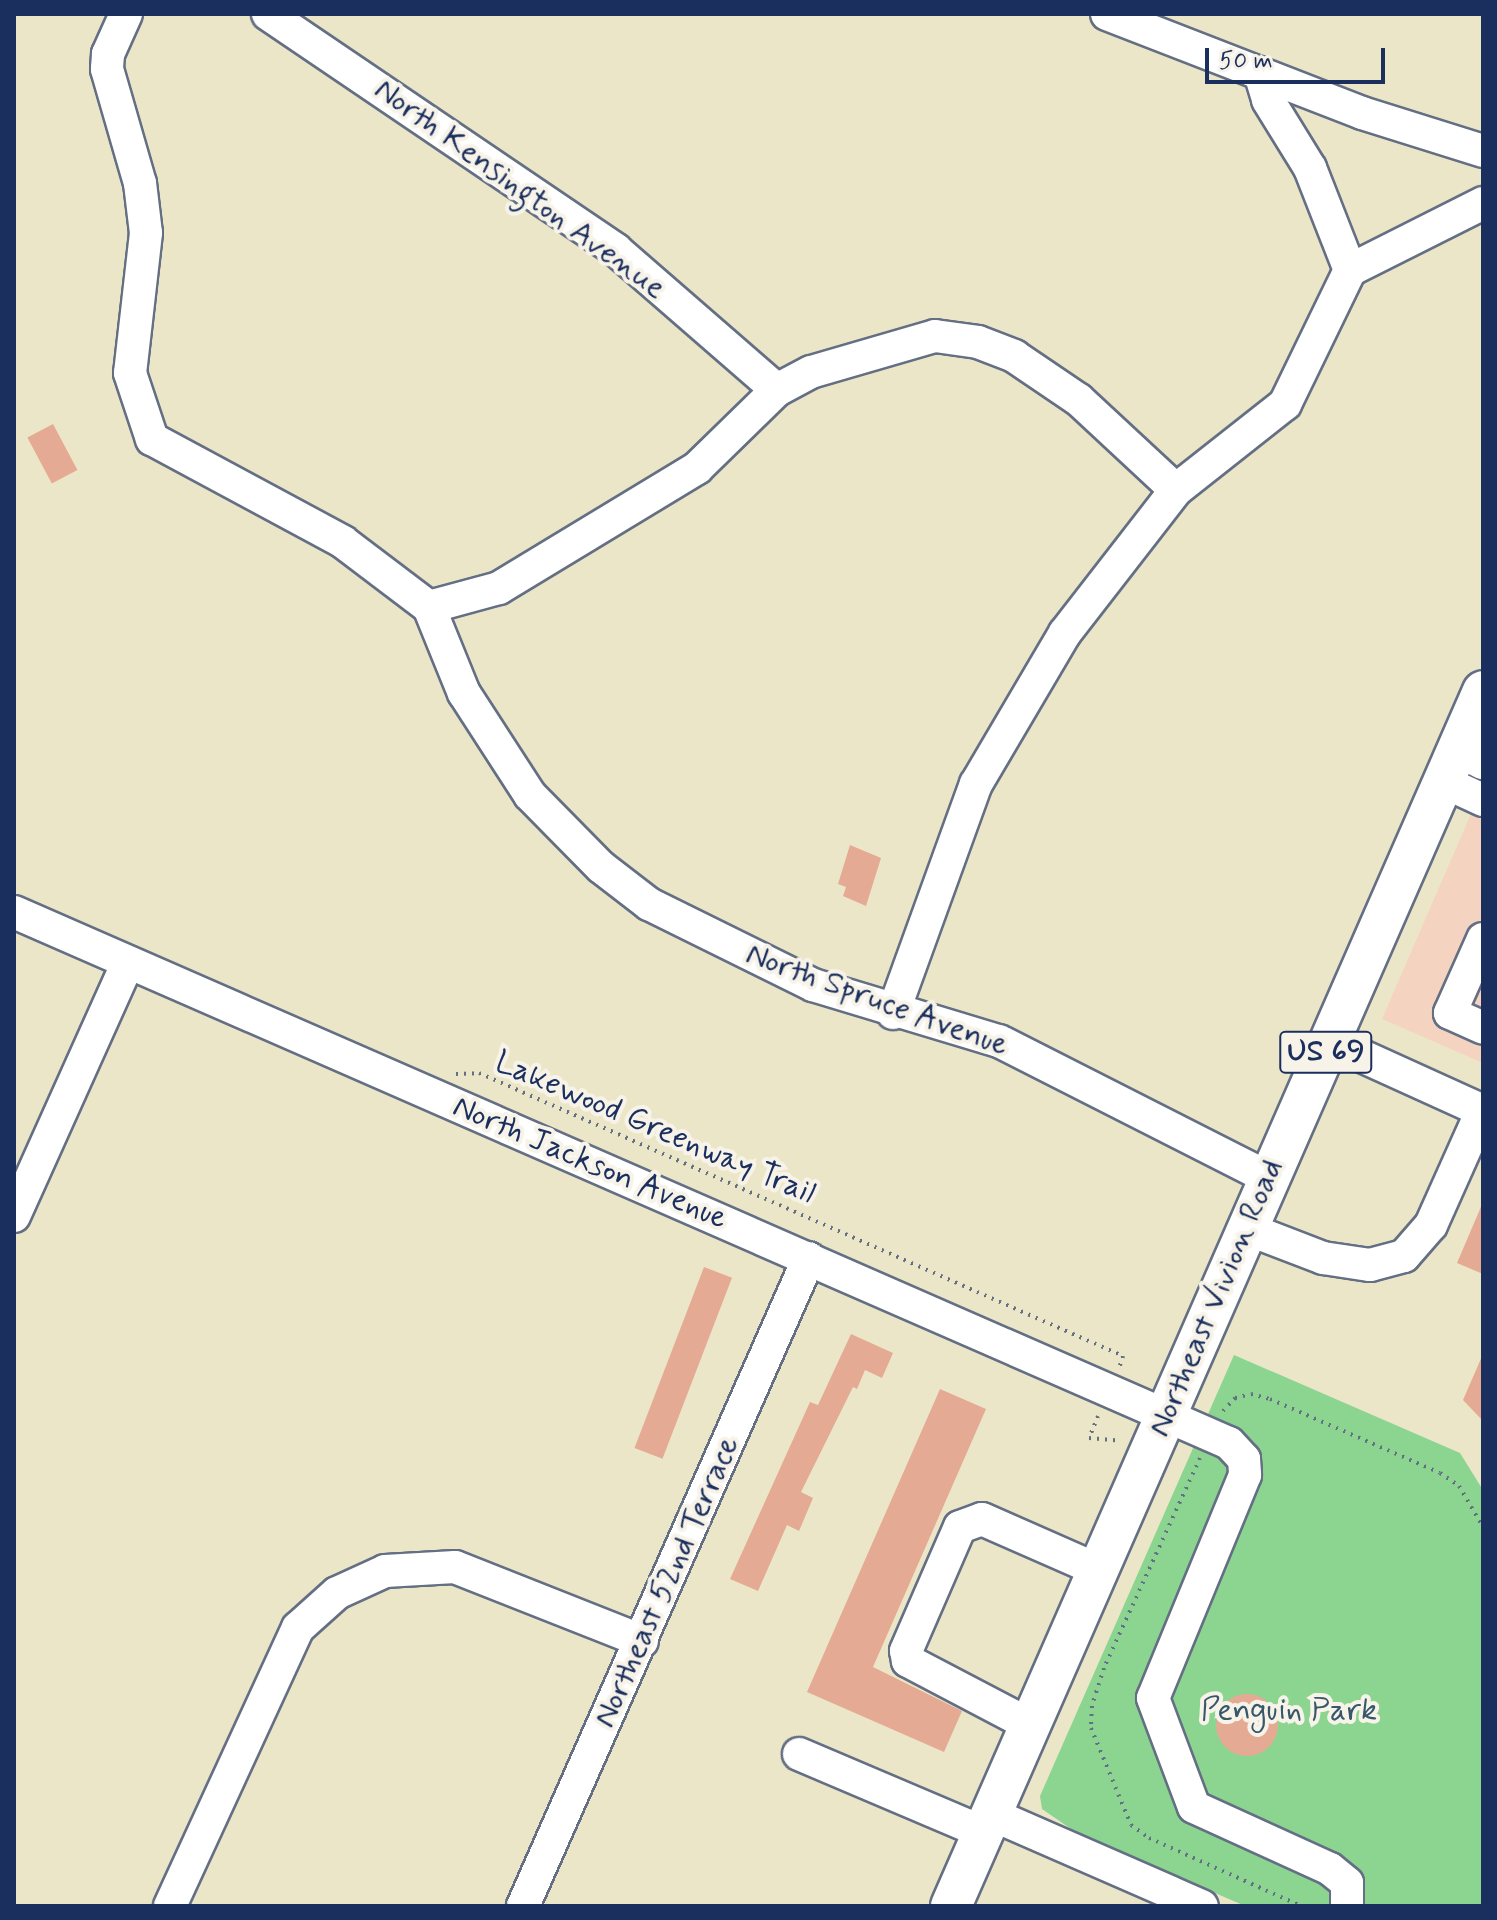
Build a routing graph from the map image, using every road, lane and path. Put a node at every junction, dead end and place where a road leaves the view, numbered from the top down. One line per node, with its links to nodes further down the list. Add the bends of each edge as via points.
1 (126, 14): 10 (street, via 107,69 142,196 146,233 130,373 152,439 343,542)
2 (268, 14): 8 (street, North Kensington Avenue, via 616,250)
3 (1107, 14): 4 (street)
4 (1260, 73): 5 (street); 7 (street, via 1268,100 1310,168)
5 (1483, 151)
6 (1483, 203): 7 (street)
7 (1350, 270): 9 (street, via 1285,404)
8 (777, 390): 9 (street, via 811,372 935,336 978,342 1014,356 1079,400); 10 (street, via 697,468 499,588)
9 (1176, 490): 17 (street, via 1065,633 982,771)
10 (429, 607): 17 (street, North Spruce Avenue, via 464,693 494,746 530,795 601,867 649,904 735,950)
11 (1483, 691): 12 (main road, Northeast Vivion Road / US 69)
12 (1461, 765): 13 (street); 19 (main road, Northeast Vivion Road / US 69)
13 (1483, 800)
14 (14, 912): 16 (street, North Jackson Avenue)
15 (1483, 939): 18 (street, via 1450,1013)
16 (128, 962): 23 (street); 25 (street, North Jackson Avenue)
17 (893, 1013): 22 (street, North Spruce Avenue, via 999,1041)
18 (1483, 1028)
19 (1331, 1042): 21 (street); 22 (main road, Northeast Vivion Road / US 69)
20 (449, 1074): 26 (path, Lakewood Greenway Trail, via 479,1073 1123,1356)
21 (1483, 1111): 24 (street, via 1431,1225 1404,1256 1370,1265 1323,1258)
22 (1267, 1177): 24 (main road, Northeast Vivion Road / US 69)
23 (14, 1216)
24 (1245, 1228): 27 (main road, Northeast Vivion Road / US 69)
25 (809, 1258): 27 (street, North Jackson Avenue, via 1108,1394); 33 (street, Northeast 52nd Terrace)
26 (1115, 1378)
27 (1166, 1413): 29 (street, North Jackson Avenue); 32 (main road, Northeast Vivion Road / US 69)
28 (1096, 1421): 30 (path, via 1089,1438)
29 (1211, 1434): 31 (path, via 1235,1398 1251,1394 1270,1399 1440,1473 1459,1486); 41 (street, North Jackson Avenue, via 1244,1459 1245,1475 1153,1698 1194,1807 1330,1869 1347,1883)
30 (1101, 1437)
31 (1483, 1527)
32 (1098, 1570): 34 (main road, Northeast Vivion Road / US 69); 34 (street, via 982,1519 960,1527 906,1651 908,1661)
33 (642, 1641): 37 (street, via 455,1567 385,1571 324,1602 298,1628); 38 (street, Northeast 52nd Terrace)
34 (1030, 1725): 36 (main road, Northeast Vivion Road / US 69)
35 (799, 1754): 36 (street)
36 (987, 1823): 39 (main road, Northeast Vivion Road / US 69); 40 (street)
37 (170, 1906)
38 (523, 1906)
39 (951, 1906)
40 (1202, 1906)
41 (1347, 1906)

